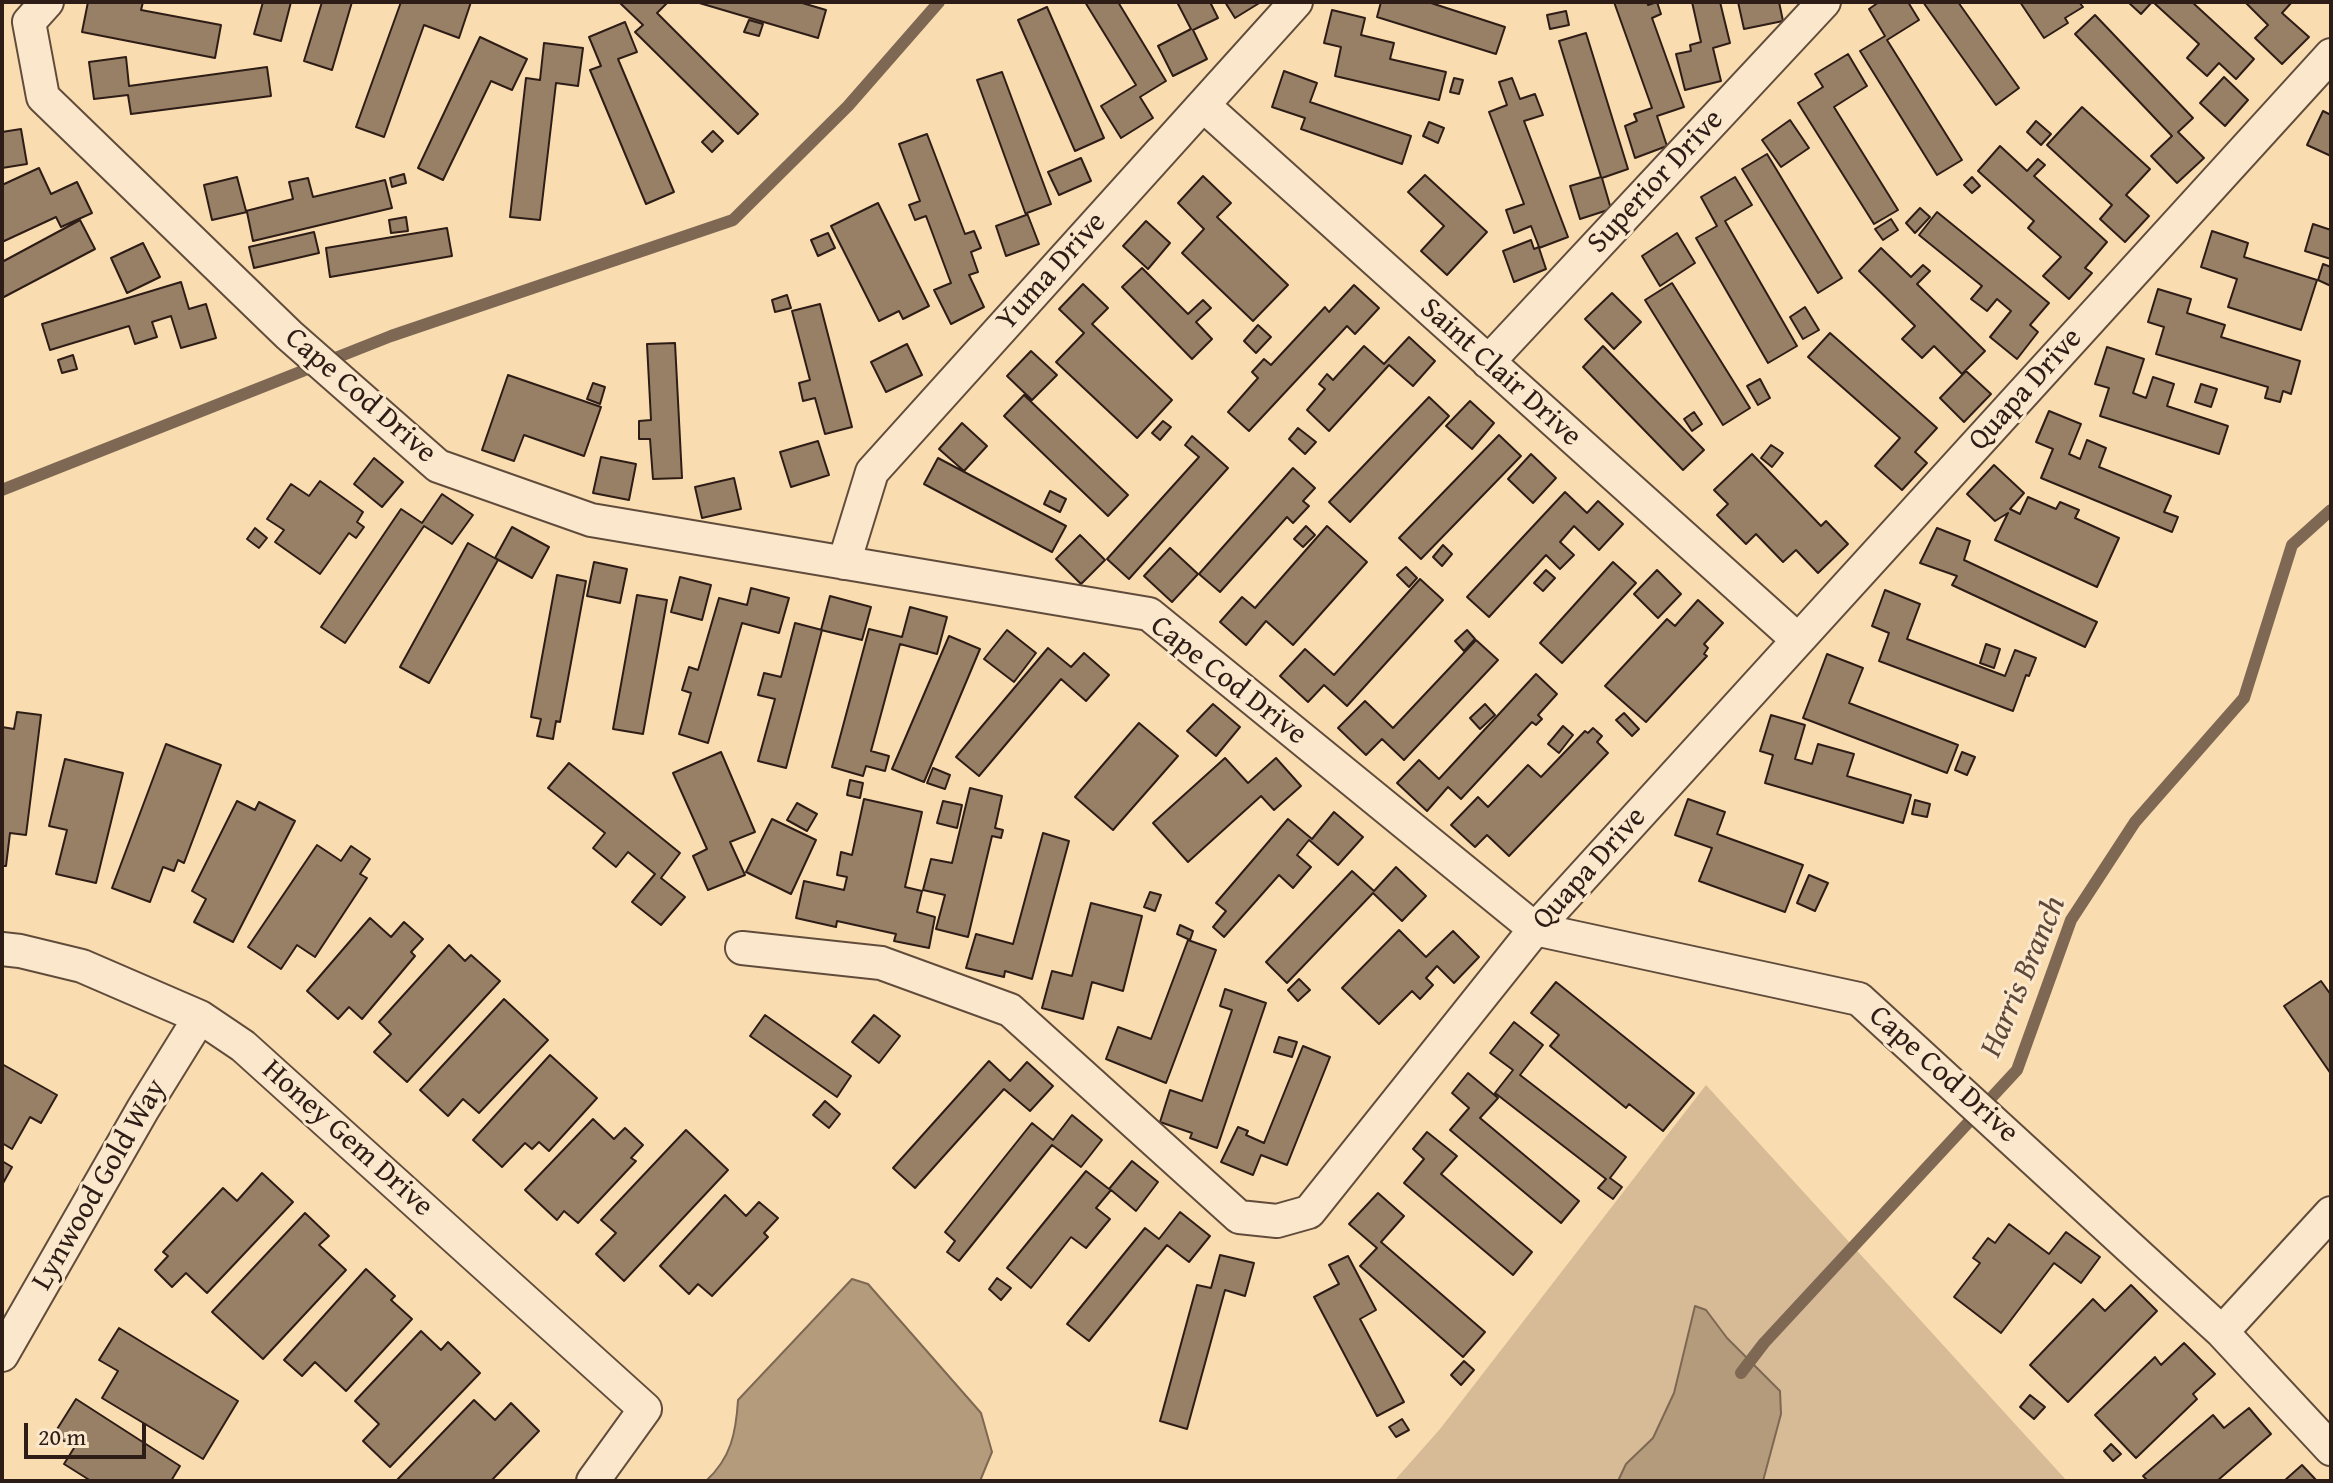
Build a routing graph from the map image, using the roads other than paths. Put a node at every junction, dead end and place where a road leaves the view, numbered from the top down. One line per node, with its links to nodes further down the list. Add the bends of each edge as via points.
1 (47, 2): 7 (street, Cape Cod Drive, via 29,22 43,97 289,335 438,466 591,520)
2 (1296, 2): 5 (street, Yuma Drive)
3 (1824, 2): 6 (street, Superior Drive)
4 (2331, 55): 8 (street, Quapa Drive)
5 (1203, 105): 6 (street, Saint Clair Drive); 7 (street, Yuma Drive, via 872,472)
6 (1488, 362): 8 (street, Saint Clair Drive)
7 (844, 563): 9 (street, Cape Cod Drive, via 1149,614)
8 (1798, 640): 9 (street, Quapa Drive)
9 (1535, 929): 10 (street, Quapa Drive, via 1309,1212 1277,1221 1239,1217 1010,1010 881,963); 14 (street, Cape Cod Drive, via 1859,999)
10 (742, 948)
11 (2, 949): 12 (street, Honey Gem Drive, via 82,966)
12 (200, 1017): 15 (street, Lynwood Gold Way); 17 (street, Honey Gem Drive, via 243,1046 645,1409)
13 (2331, 1213): 14 (street)
14 (2222, 1332): 16 (street, Cape Cod Drive)
15 (2, 1355)
16 (2331, 1449)
17 (593, 1481)

